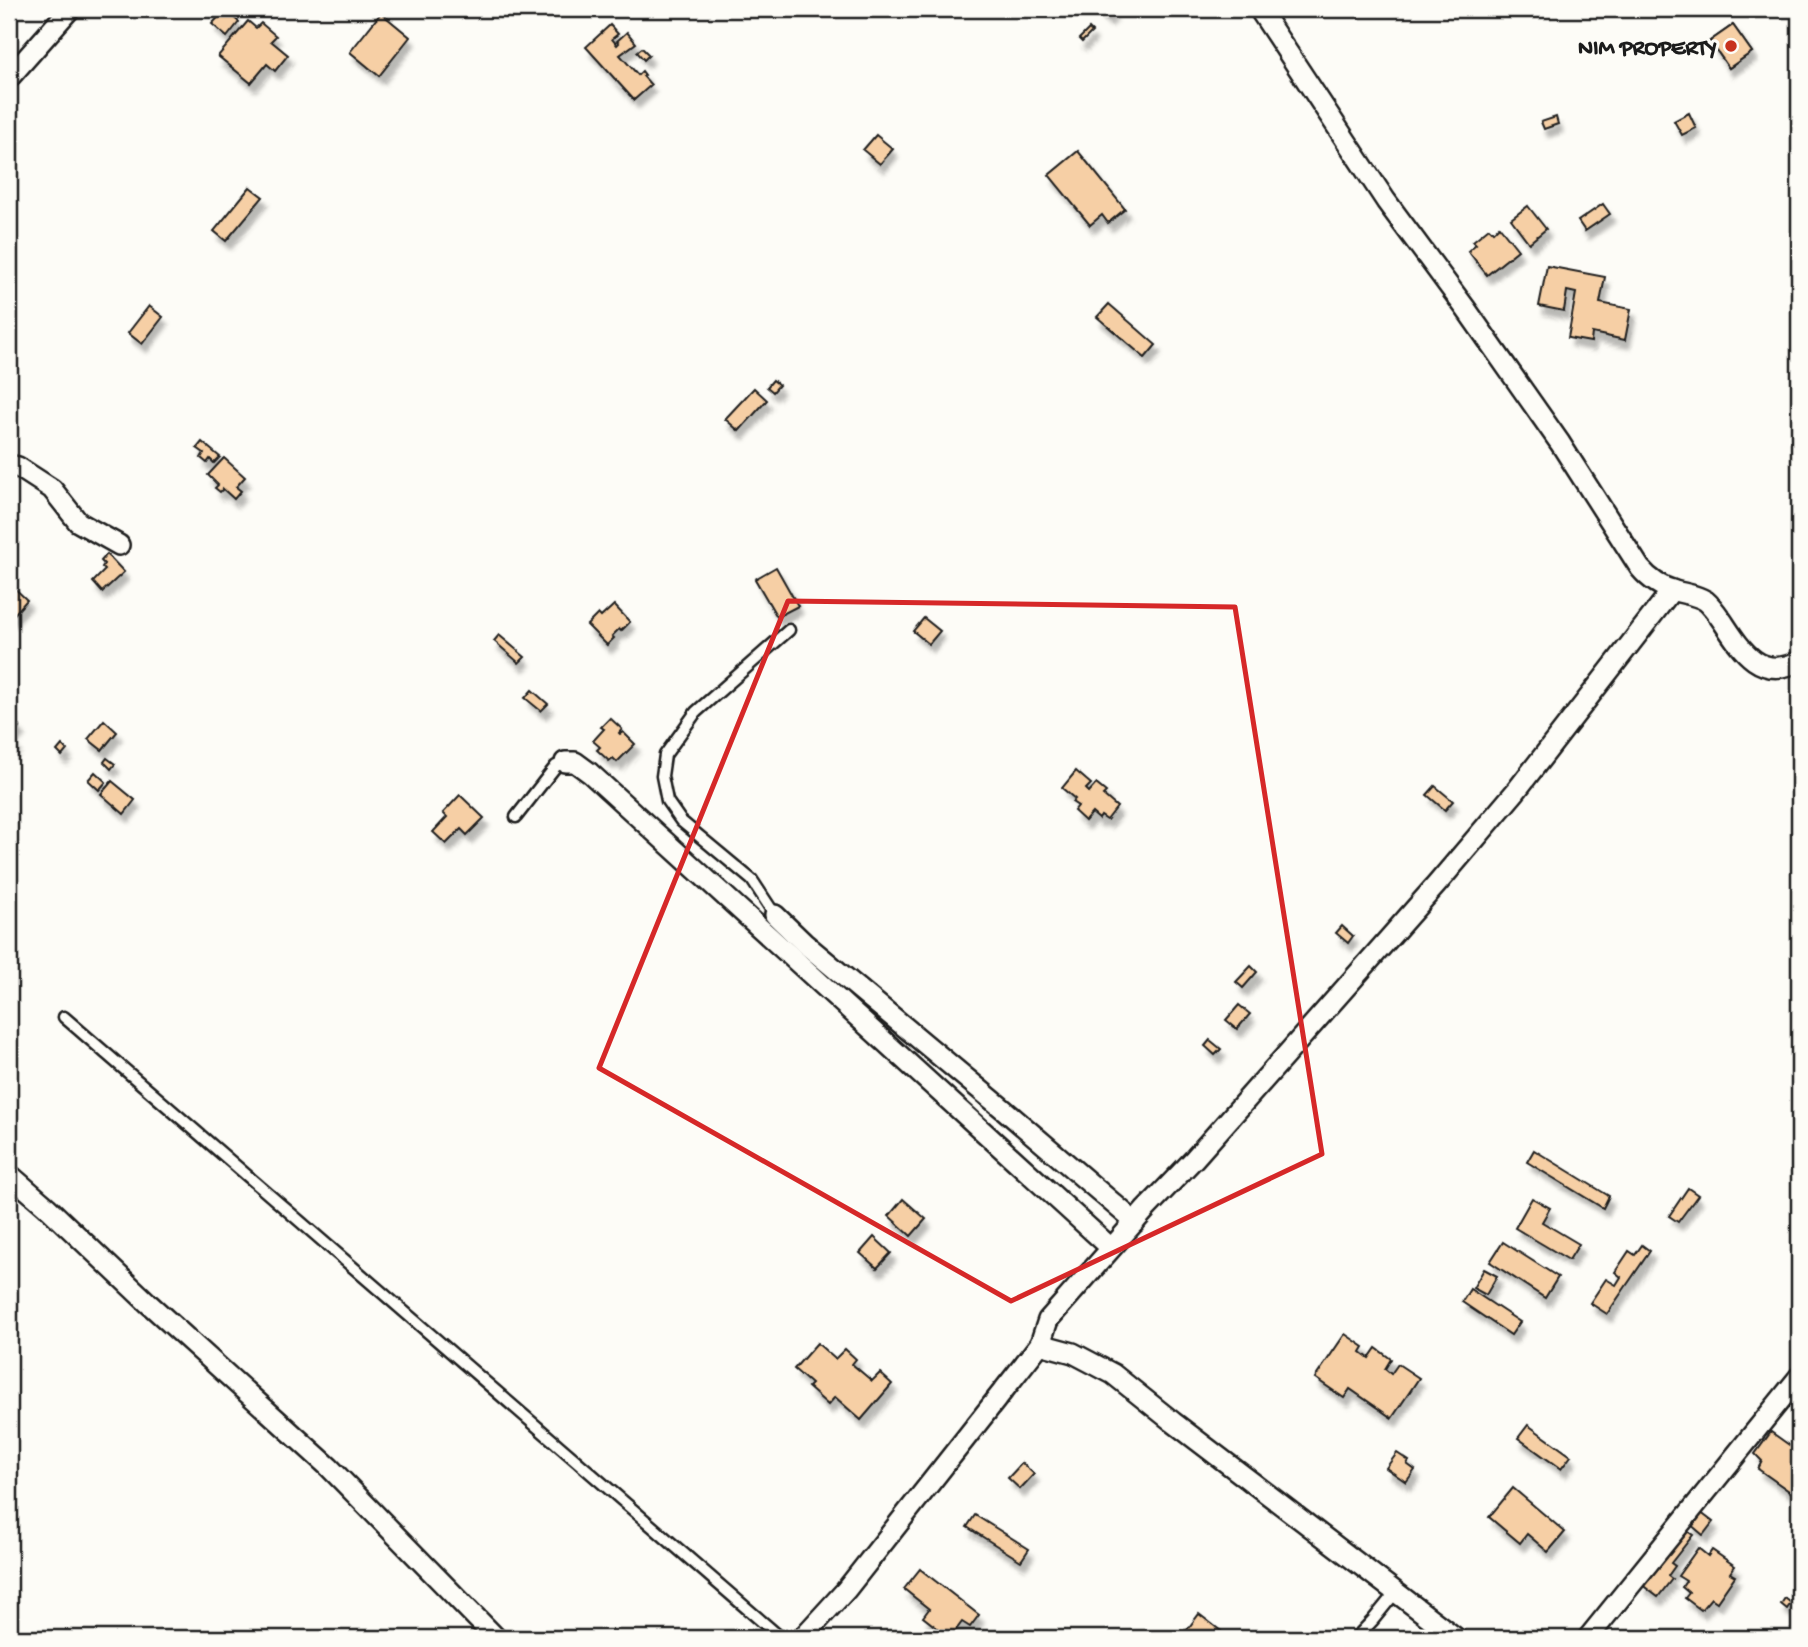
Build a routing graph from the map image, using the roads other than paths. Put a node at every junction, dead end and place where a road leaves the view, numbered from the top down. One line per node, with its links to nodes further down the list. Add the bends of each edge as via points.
1 (70, 9): 3 (street)
2 (1259, 9): 6 (street, via 1386,201 1560,443 1640,568 1650,580)
3 (9, 78)
4 (9, 465): 5 (street, via 52,489 78,522)
5 (119, 545)
6 (1672, 590): 8 (street, via 1704,600 1739,647 1765,667); 14 (street, via 1490,822)
7 (789, 630): 11 (lane, via 696,712 665,755 662,776 667,801 681,821 752,880)
8 (1799, 661)
9 (565, 762): 10 (lane, via 556,766); 15 (street, via 576,762 590,773)
10 (516, 817)
11 (775, 915): 14 (street)
12 (64, 1017): 20 (lane)
13 (9, 1174): 19 (street, via 328,1467)
14 (1135, 1222): 15 (street)
15 (1111, 1248): 16 (street, via 1048,1320)
16 (1040, 1344): 18 (street, via 1073,1353 1113,1374); 21 (street, via 846,1590)
17 (1799, 1377): 24 (street)
18 (1395, 1592): 22 (lane); 23 (street)
19 (496, 1638)
20 (781, 1638)
21 (802, 1638)
22 (1356, 1638)
23 (1457, 1638)
24 (1588, 1638)

